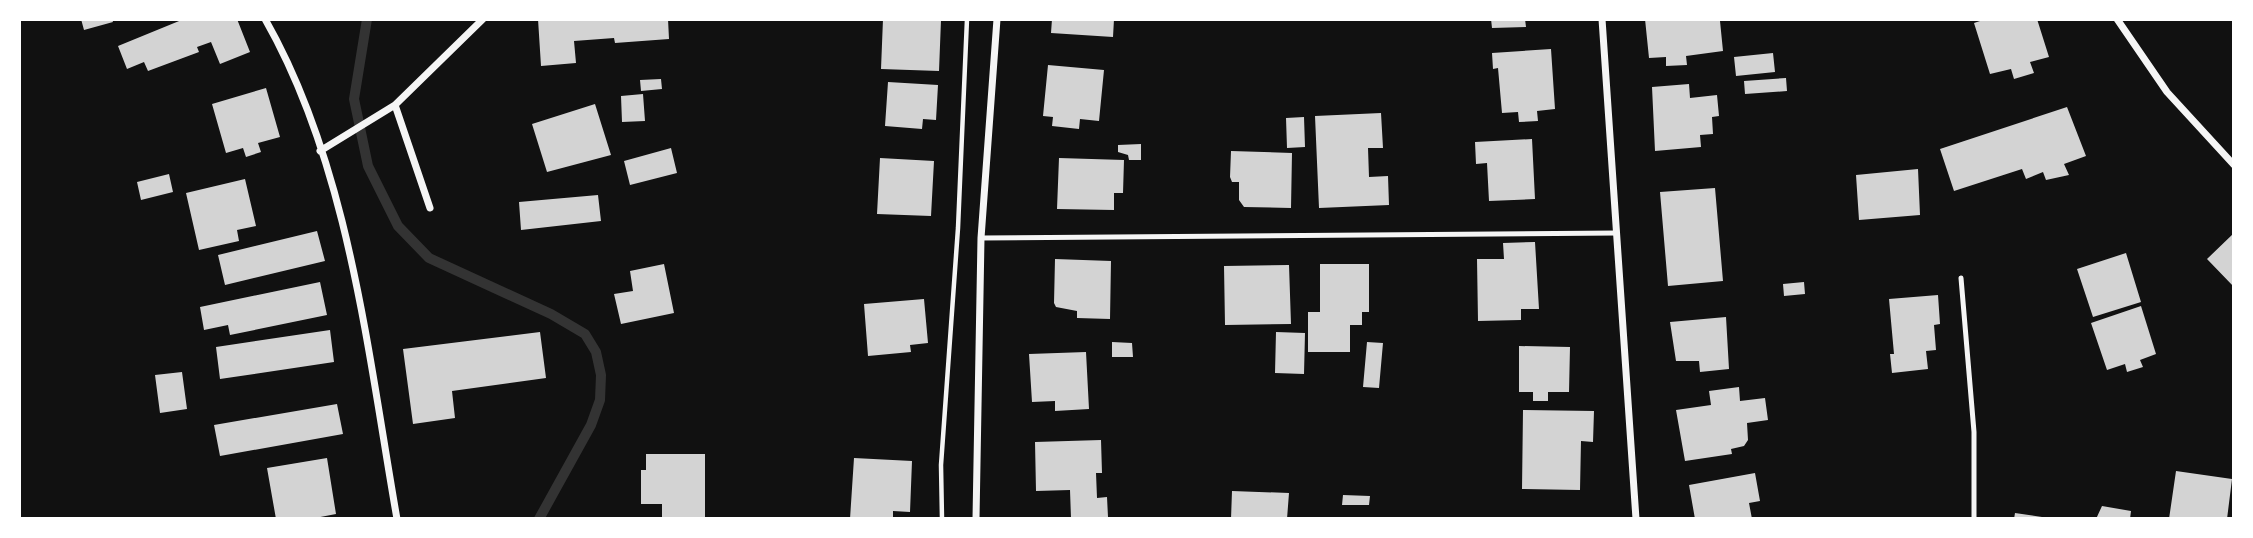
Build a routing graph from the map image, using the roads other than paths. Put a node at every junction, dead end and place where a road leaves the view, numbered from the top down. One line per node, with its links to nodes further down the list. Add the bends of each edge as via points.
1 (265, 19): 7 (street, via 287,57)
2 (483, 19): 6 (street)
3 (997, 19): 11 (street)
4 (1602, 19): 10 (street)
5 (2117, 19): 8 (street, via 2167,92)
6 (396, 105): 7 (street); 9 (street)
7 (320, 151): 13 (street, via 334,192 364,333)
8 (2234, 165)
9 (430, 208)
10 (1617, 233): 11 (lane); 15 (street)
11 (981, 238): 14 (street)
12 (1961, 278): 16 (lane, via 1974,432)
13 (397, 519)
14 (976, 519)
15 (1636, 519)
16 (1974, 519)

